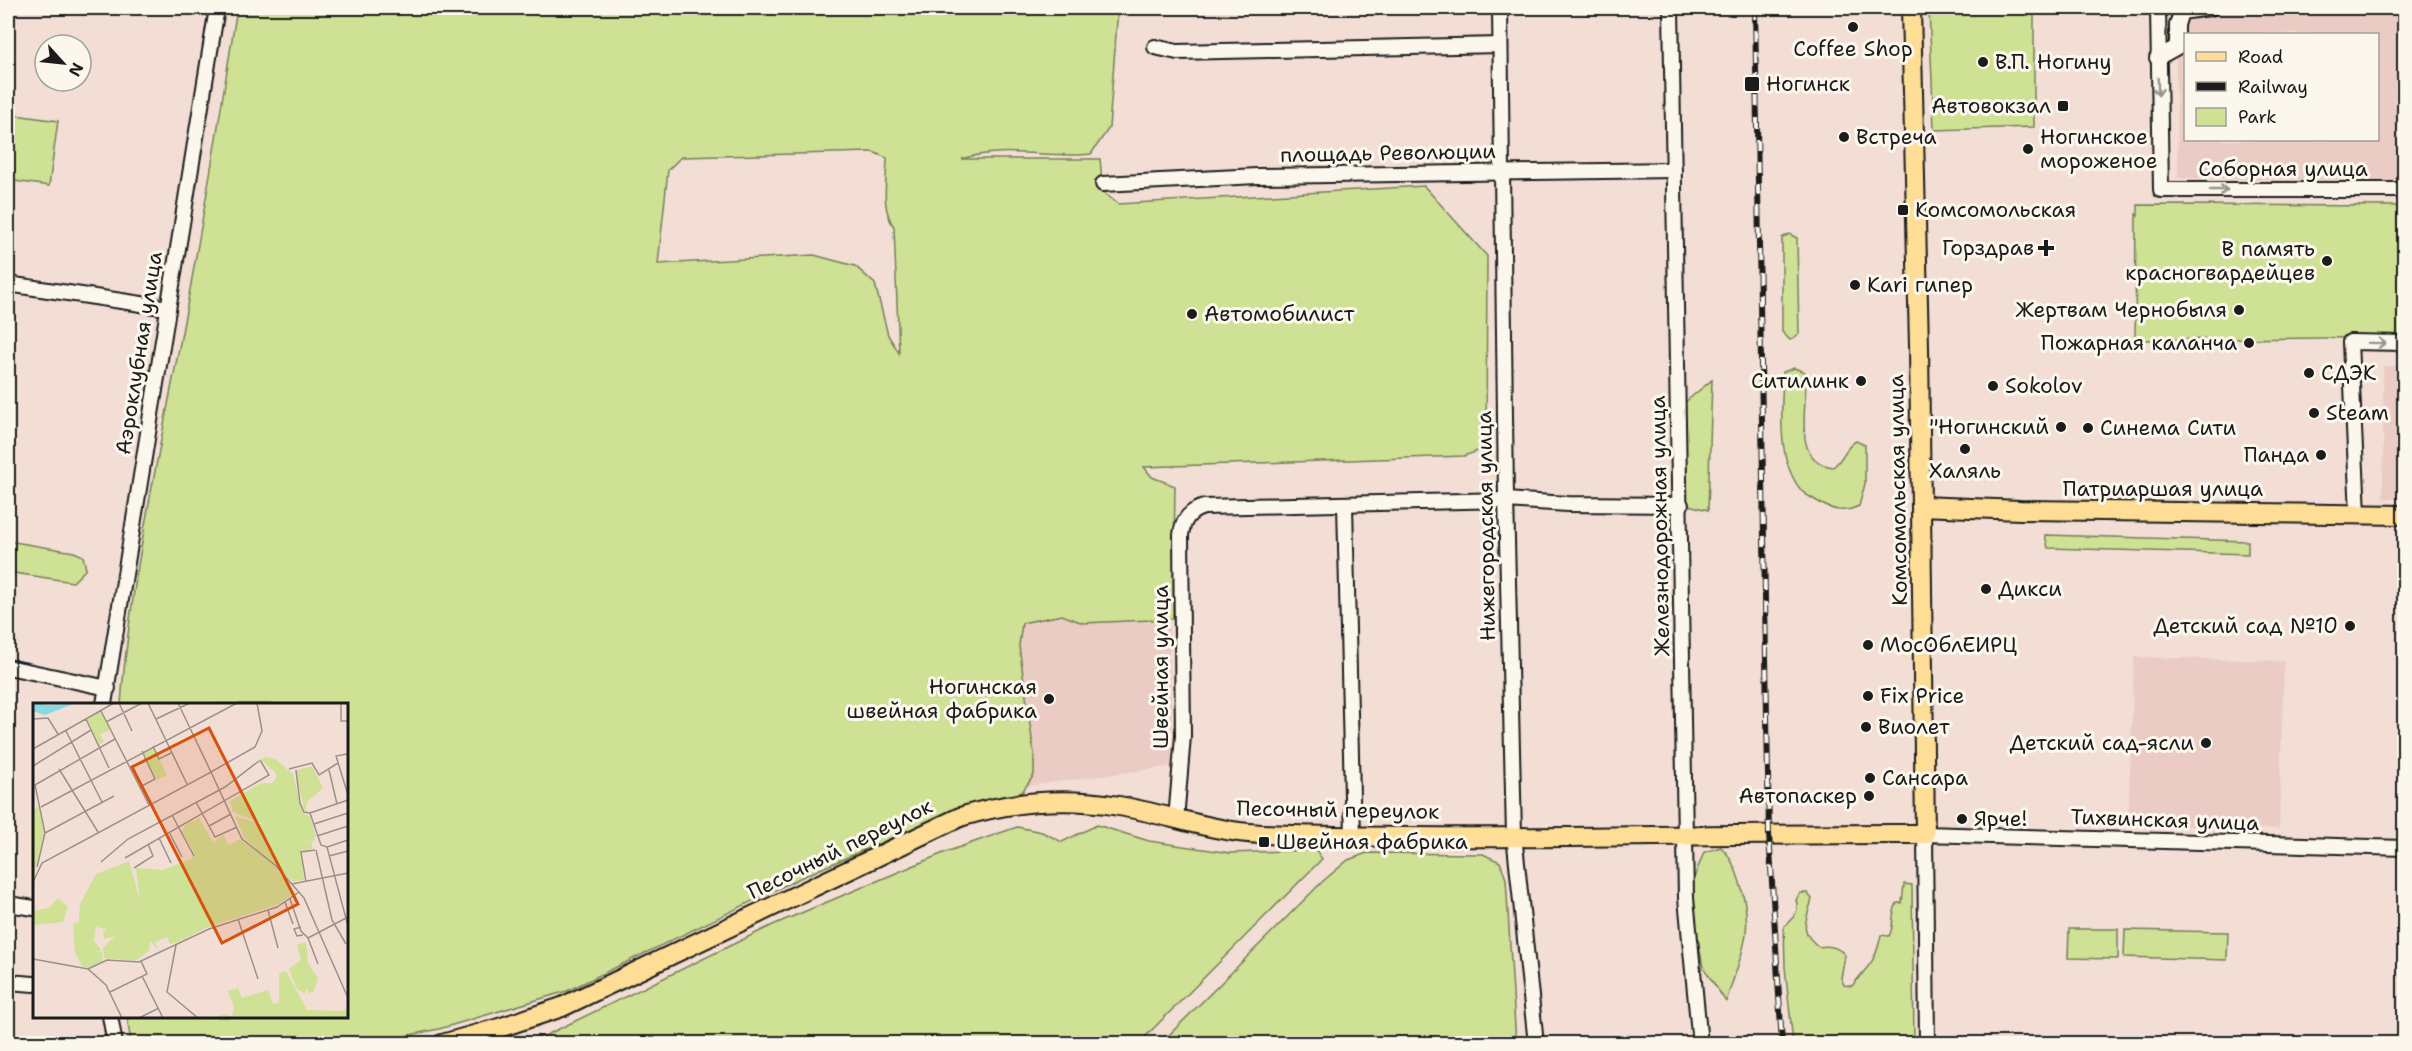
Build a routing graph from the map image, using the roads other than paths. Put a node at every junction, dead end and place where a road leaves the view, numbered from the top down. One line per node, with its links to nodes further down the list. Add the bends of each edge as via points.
1 (217, 8): 15 (street, Аэроклубная улица)
2 (1500, 8): 7 (street, Нижегородская улица)
3 (1671, 8): 10 (street, Железнодорожная улица)
4 (1911, 8): 20 (main road, Комсомольская улица)
5 (2158, 8): 9 (street)
6 (2210, 8): 9 (street, via 2181,12 2177,47)
7 (1500, 45): 8 (street, via 1177,52); 11 (street, Нижегородская улица)
8 (1155, 47)
9 (2157, 58): 13 (street, Соборная улица, one-way to 13, via 2161,190)
10 (1674, 170): 11 (street, площадь Революции); 18 (street, Железнодорожная улица)
11 (1502, 172): 12 (street, площадь Революции, via 1257,176); 17 (street, Нижегородская улица)
12 (1103, 184)
13 (2404, 190)
14 (8, 284): 15 (street)
15 (168, 308): 24 (street, Аэроклубная улица)
16 (2404, 343): 21 (street, one-way to 16, via 2350,342)
17 (1506, 500): 18 (street); 19 (street); 29 (street, Нижегородская улица)
18 (1681, 505): 27 (street, Железнодорожная улица)
19 (1345, 506): 26 (street, Швейная улица, via 1204,507 1188,516 1181,535 1183,735); 30 (street)
20 (1921, 506): 21 (main road, Патриаршая улица); 28 (main road, Комсомольская улица)
21 (2358, 514): 22 (main road, Патриаршая улица)
22 (2404, 515)
23 (8, 667): 24 (street)
24 (108, 688): 25 (street, Аэроклубная улица)
25 (104, 703)
26 (1176, 820): 30 (main road, Песочный переулок, via 1258,834); 38 (main road, Песочный переулок, via 1121,806 1067,801 1026,802 968,814 562,1007)
27 (1687, 834): 28 (main road, Песочный переулок); 29 (main road, Песочный переулок); 40 (street, Железнодорожная улица, via 1686,898)
28 (1925, 834): 31 (street, Тихвинская улица); 41 (street, Комсомольская улица)
29 (1514, 835): 30 (main road, Песочный переулок); 39 (street, Нижегородская улица)
30 (1353, 837)
31 (2404, 848)
32 (8, 904): 33 (street)
33 (33, 908)
34 (8, 982): 35 (street)
35 (33, 984)
36 (110, 1018): 37 (street)
37 (115, 1044)
38 (442, 1044)
39 (1536, 1044)
40 (1700, 1044)
41 (1927, 1044)

